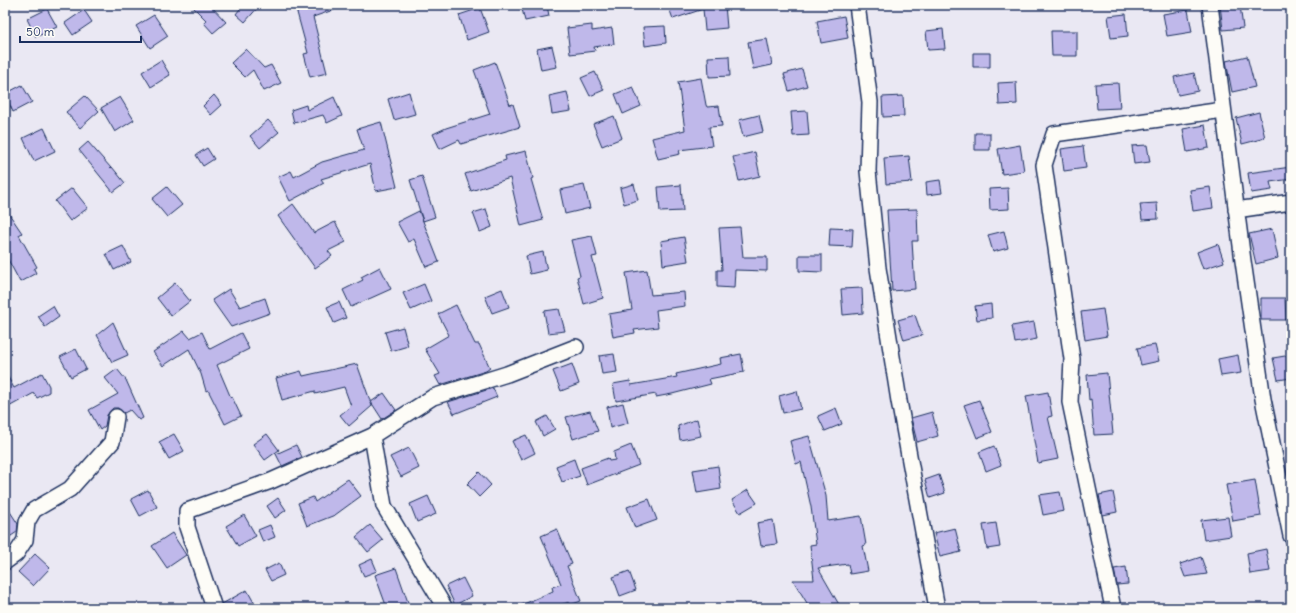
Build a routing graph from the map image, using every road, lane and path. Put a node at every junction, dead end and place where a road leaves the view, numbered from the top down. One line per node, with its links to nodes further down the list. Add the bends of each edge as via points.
1 (857, 5): 13 (street, via 870,102 868,171 878,268 899,401)
2 (1210, 5): 3 (street)
3 (1223, 110): 5 (street); 14 (street, via 1054,134 1044,165 1072,360 1070,402)
4 (1291, 202): 5 (street)
5 (1236, 210): 9 (street, via 1263,399)
6 (576, 347): 8 (street, via 507,374 433,397)
7 (116, 417): 10 (street, via 112,442 70,489 34,510 27,522 25,540 16,554)
8 (372, 436): 11 (street, via 271,481 187,511 187,527); 12 (street, via 384,506)
9 (1291, 536)
10 (5, 562)
11 (214, 608)
12 (445, 608)
13 (937, 608)
14 (1113, 608)

